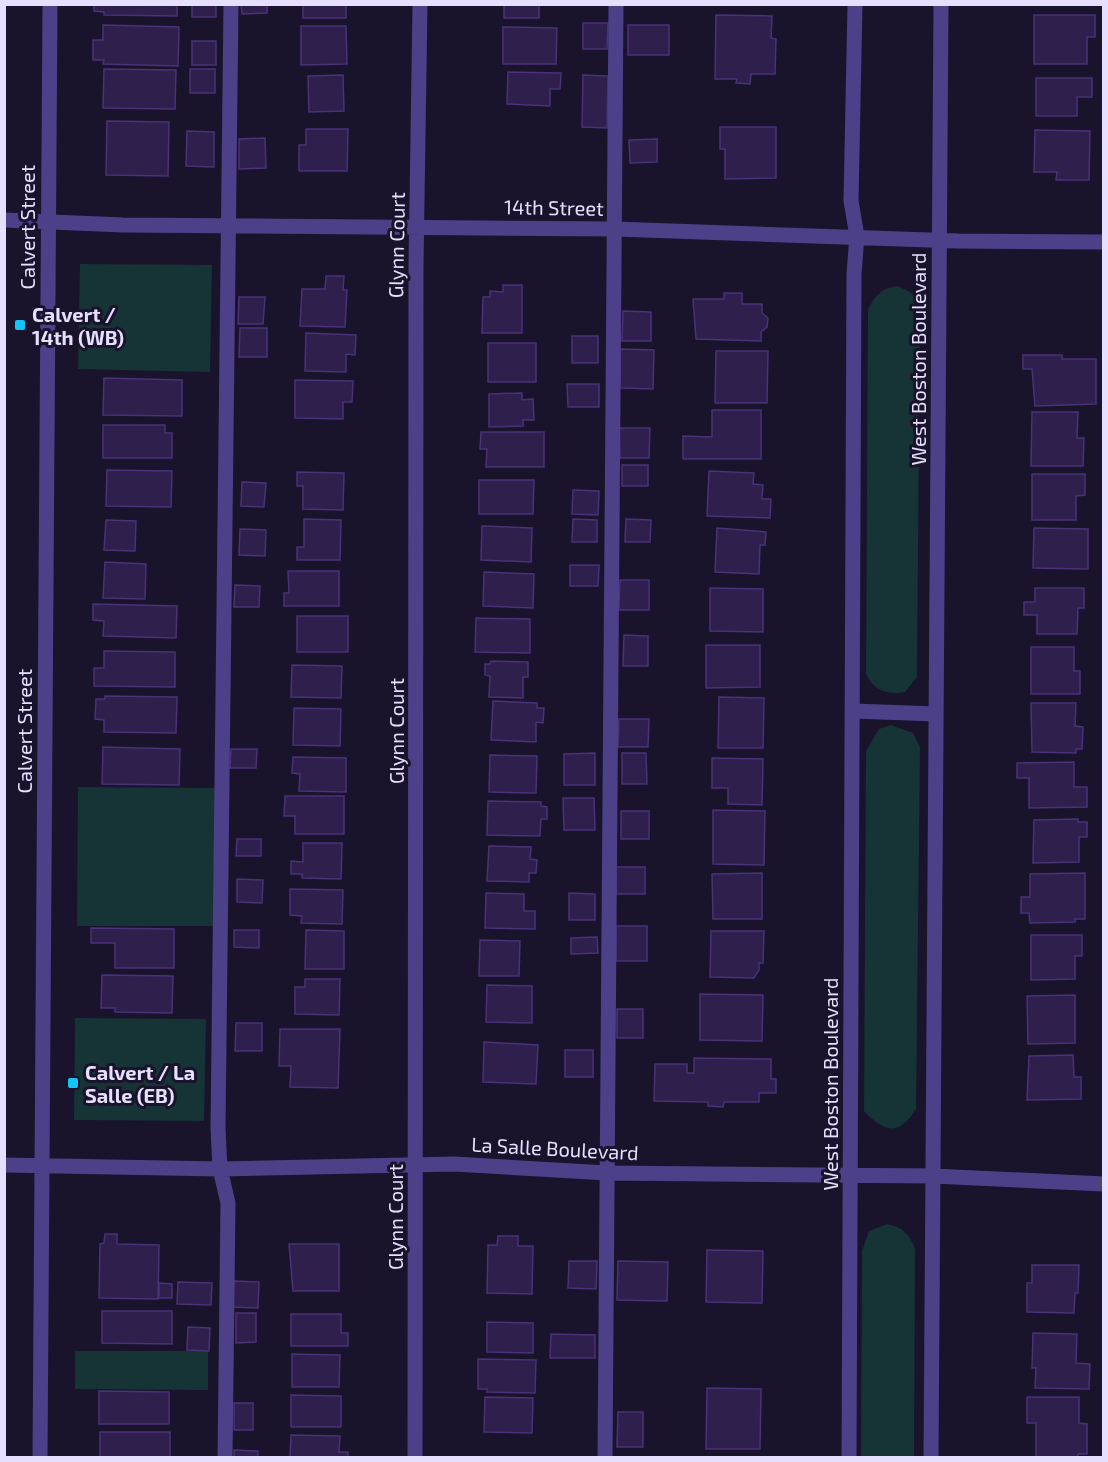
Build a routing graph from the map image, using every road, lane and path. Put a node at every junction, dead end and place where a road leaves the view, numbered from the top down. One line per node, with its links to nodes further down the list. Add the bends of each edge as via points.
1 (50, 4): 8 (street, Calvert Street)
2 (231, 4): 9 (street)
3 (420, 4): 10 (street, Glynn Court)
4 (616, 4): 11 (street)
5 (855, 4): 12 (street, West Boston Boulevard, via 851,201)
6 (941, 4): 13 (street, West Boston Boulevard)
7 (4, 220): 8 (street, 14th Street)
8 (48, 221): 9 (street, 14th Street); 18 (street, Calvert Street)
9 (228, 225): 10 (street, 14th Street); 20 (street)
10 (417, 227): 11 (street, 14th Street); 19 (street, Glynn Court)
11 (615, 229): 12 (street, 14th Street); 21 (street)
12 (857, 236): 13 (street, 14th Street); 15 (street, West Boston Boulevard)
13 (940, 240): 14 (street, 14th Street); 16 (street, West Boston Boulevard)
14 (1104, 242)
15 (853, 711): 16 (street); 22 (street, West Boston Boulevard)
16 (936, 714): 23 (street, West Boston Boulevard)
17 (4, 1166): 18 (street, La Salle Boulevard)
18 (42, 1166): 20 (street, La Salle Boulevard); 25 (street, Calvert Street)
19 (415, 1166): 20 (street, La Salle Boulevard); 21 (street, La Salle Boulevard, via 454,1164); 27 (street, Glynn Court)
20 (220, 1169): 26 (street, via 228,1203)
21 (607, 1173): 22 (street, La Salle Boulevard); 28 (street)
22 (851, 1175): 23 (street, La Salle Boulevard); 29 (street, West Boston Boulevard)
23 (933, 1176): 24 (street, La Salle Boulevard); 30 (street, West Boston Boulevard)
24 (1104, 1184)
25 (40, 1458)
26 (225, 1458)
27 (415, 1458)
28 (605, 1458)
29 (849, 1458)
30 (932, 1458)

